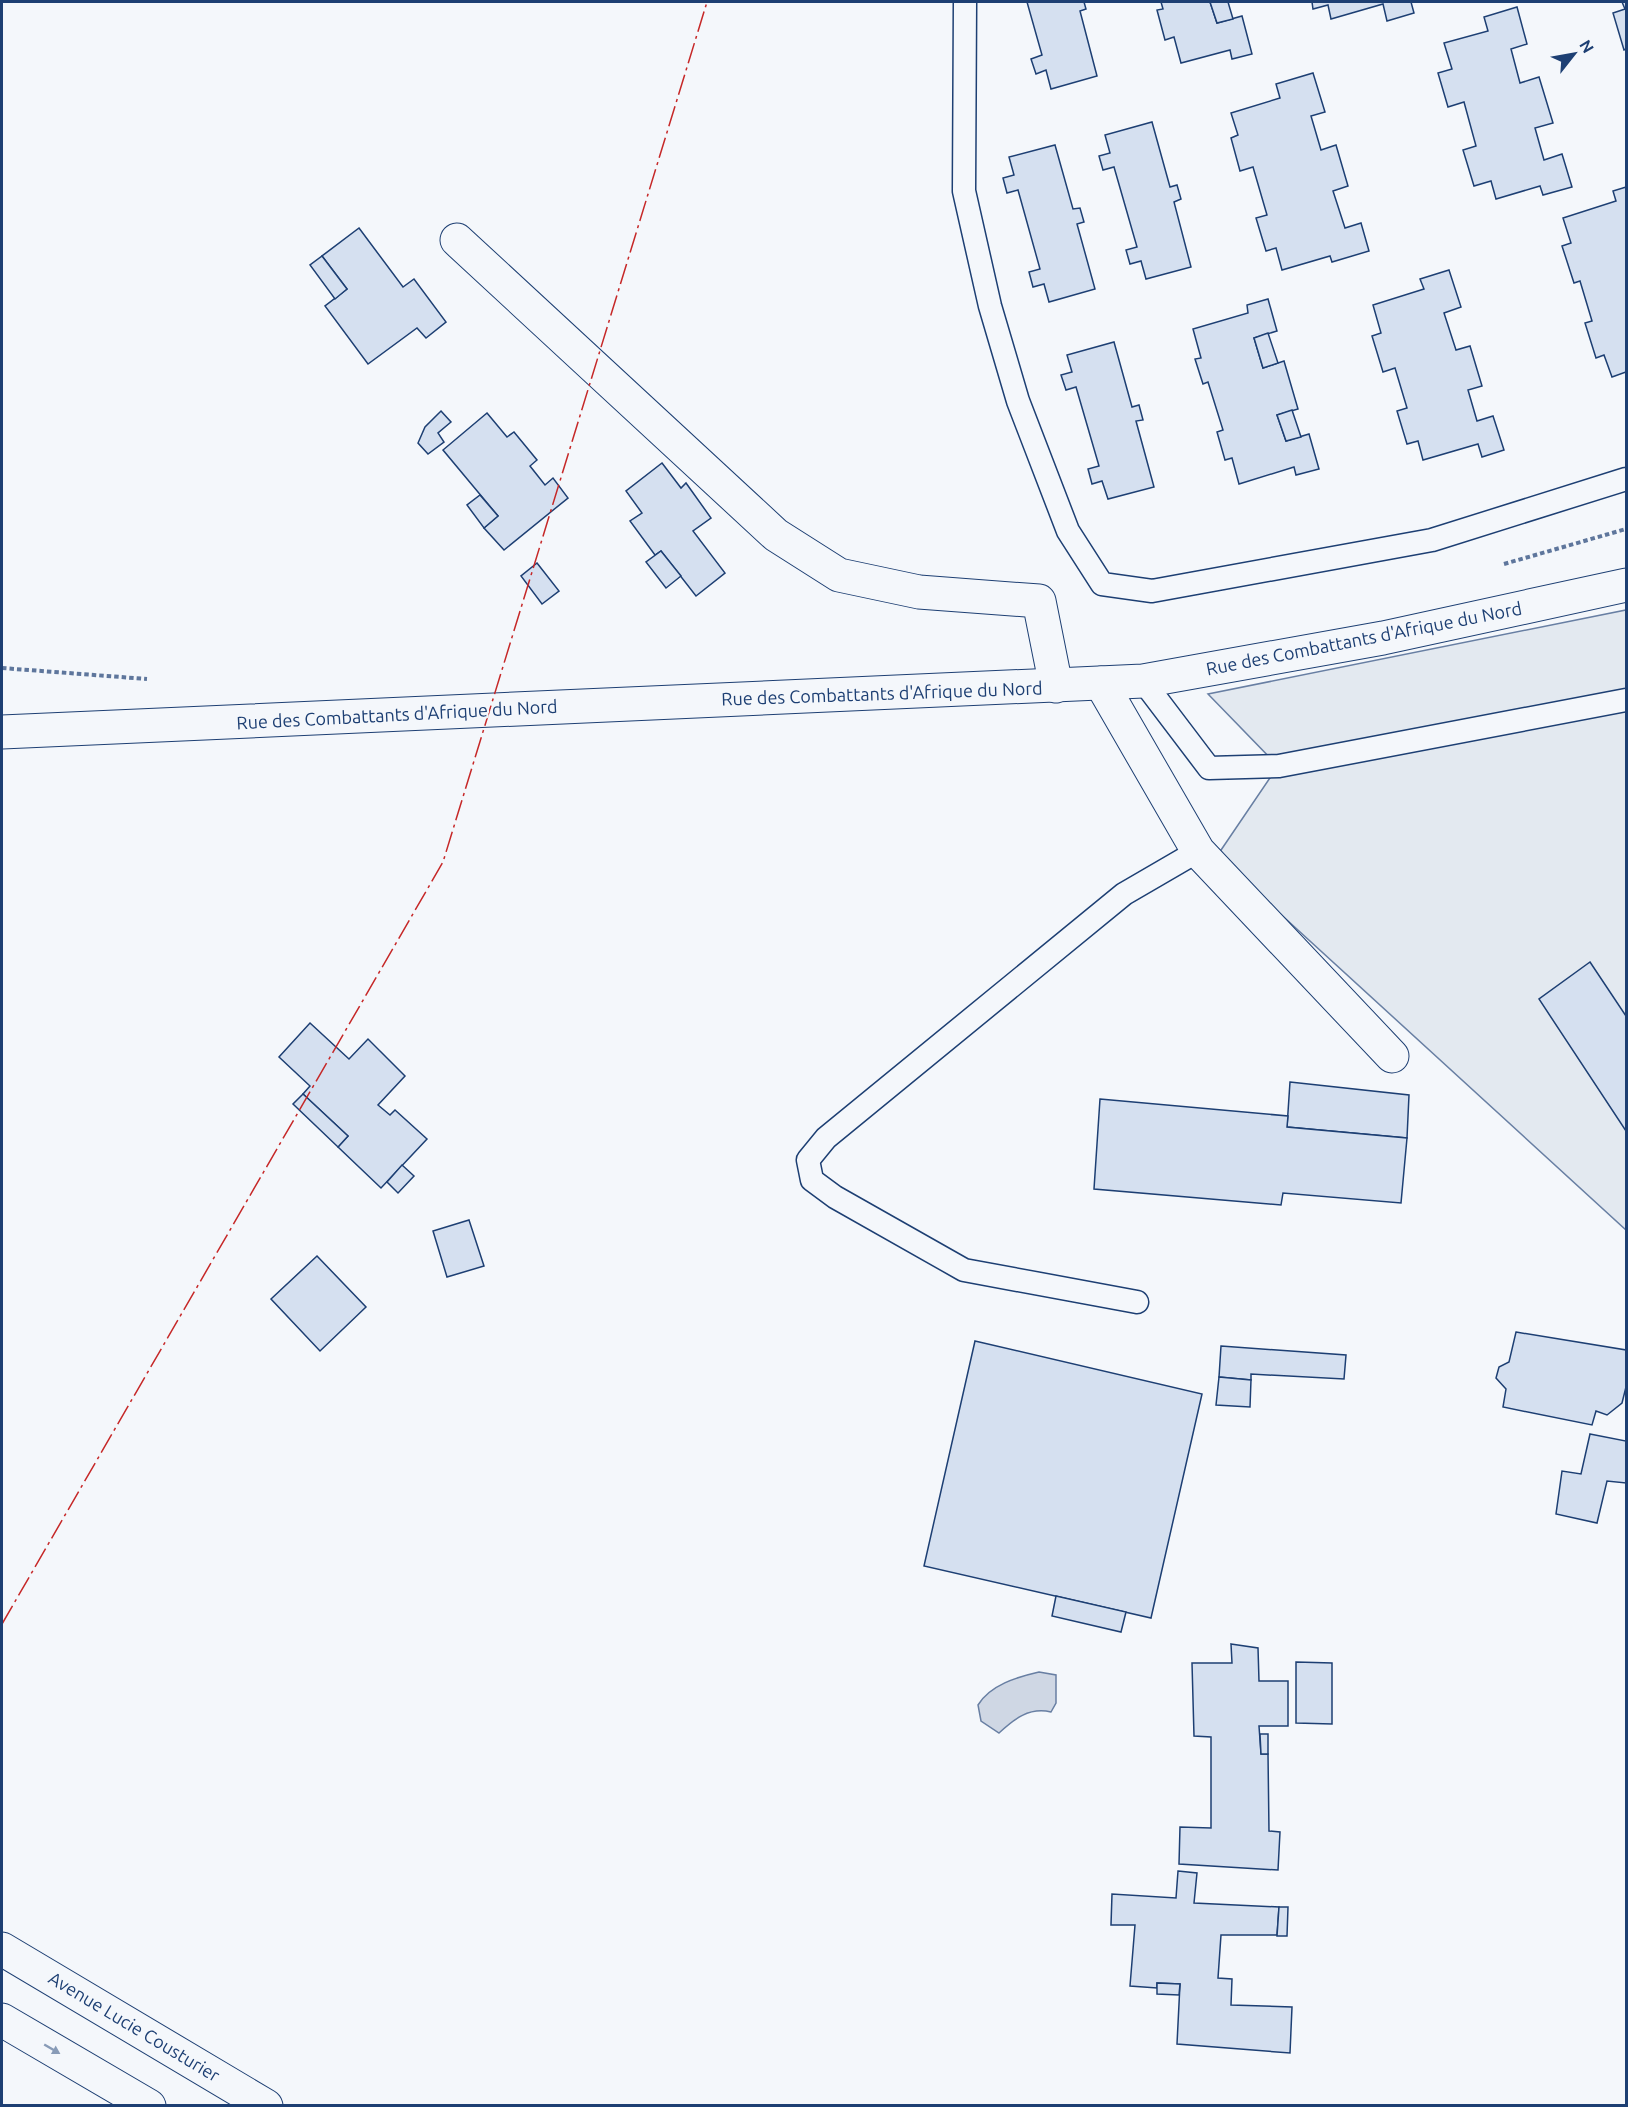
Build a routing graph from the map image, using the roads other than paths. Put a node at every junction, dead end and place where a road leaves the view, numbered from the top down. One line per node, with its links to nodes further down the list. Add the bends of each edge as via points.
1 (965, 2): 3 (lane, via 964,191 990,306 1018,401 1068,531 1102,584 1152,591 1432,540)
2 (457, 240): 7 (main road, via 776,535 839,575 919,592 1039,602)
3 (1626, 479)
4 (1626, 585): 5 (main road, Rue des Combattants d'Afrique du Nord, via 1383,638)
5 (1143, 681): 6 (main road, Rue des Combattants d'Afrique du Nord); 8 (lane, via 1209,768 1279,766)
6 (1101, 683): 7 (main road, Rue des Combattants d'Afrique du Nord); 12 (main road)
7 (1056, 686): 10 (main road, Rue des Combattants d'Afrique du Nord)
8 (1626, 700)
9 (2, 711): 10 (main road, Rue des Combattants d'Afrique du Nord)
10 (129, 728): 11 (main road, Rue des Combattants d'Afrique du Nord)
11 (2, 732)
12 (1198, 851): 13 (main road); 14 (lane, via 1124,894 826,1138 808,1160 812,1180 835,1197 964,1270)
13 (1392, 1056)
14 (1137, 1302)
15 (2, 1948): 18 (main road, Avenue Lucie Cousturier)
16 (2, 2020): 17 (main road, one-way to 17)
17 (149, 2106)
18 (266, 2106)

